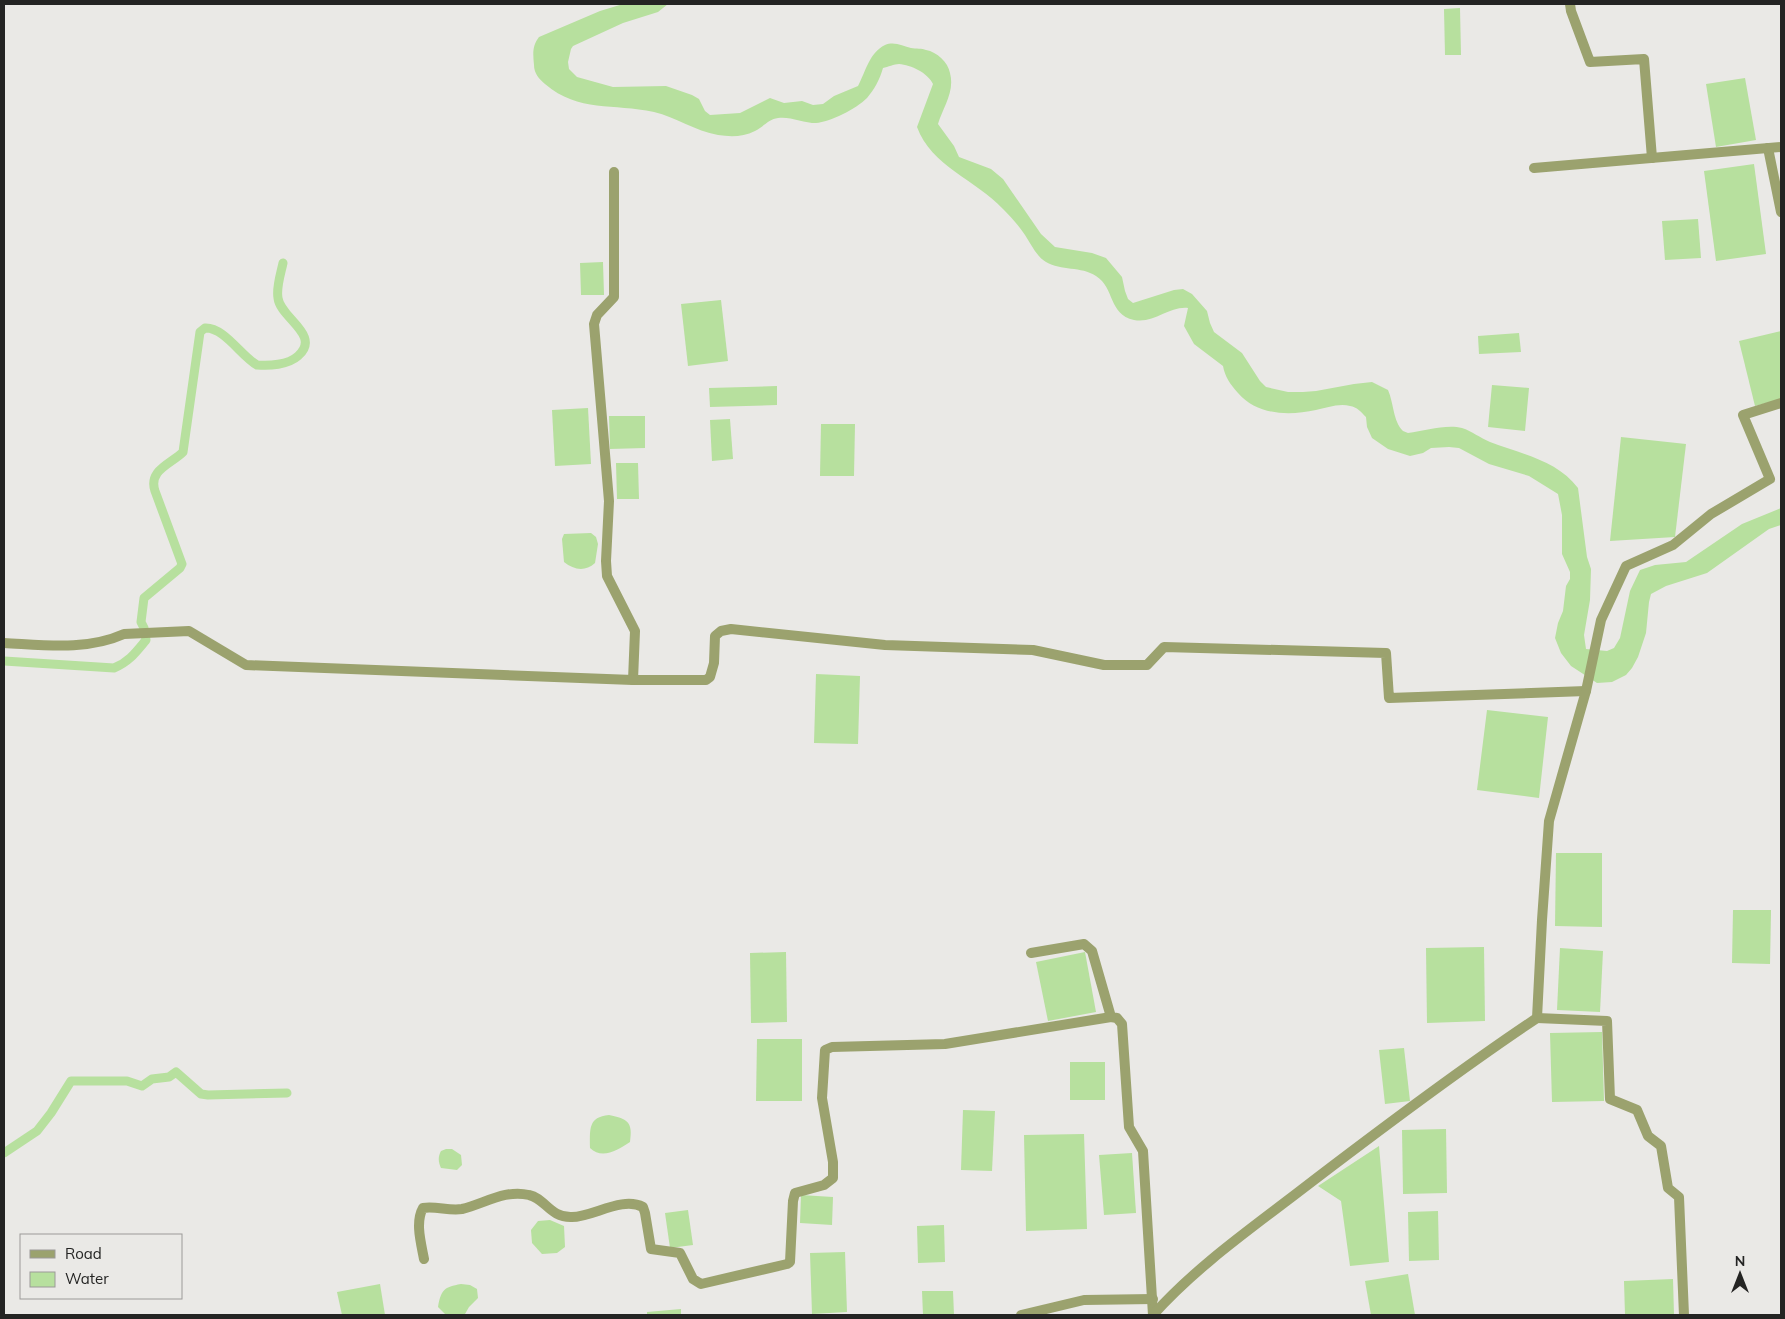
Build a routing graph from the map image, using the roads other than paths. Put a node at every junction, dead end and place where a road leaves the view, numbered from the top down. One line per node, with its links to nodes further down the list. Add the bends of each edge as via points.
1 (1570, 4): 4 (street, via 1590,62 1644,59)
2 (1768, 148): 3 (street); 4 (street); 7 (street)
3 (1781, 148)
4 (1652, 158): 5 (street)
5 (1534, 168)
6 (614, 172): 10 (street, via 614,297 597,315 594,324 609,501 607,576 635,631)
7 (1781, 212)
8 (1781, 403): 11 (street, via 1743,416 1770,479 1710,514 1672,545 1626,566 1602,620)
9 (4, 643): 10 (street, via 77,646 124,634 189,631 246,665)
10 (633, 680): 11 (street, via 706,680 714,663 715,636 731,629 885,644 1033,650 1104,665 1147,665 1164,647 1386,653 1389,698)
11 (1586, 691): 14 (street, via 1549,820)
12 (1031, 953): 13 (street, via 1084,944 1092,950)
13 (1110, 1016): 15 (street, via 945,1044 832,1047 825,1050 822,1098 834,1162 833,1178 824,1185 795,1192 790,1262 787,1264 701,1284 693,1279 680,1253 651,1250 645,1213 638,1204 615,1206 573,1218 558,1216 531,1195 516,1193 461,1209 423,1208 419,1233); 16 (street, via 1122,1024 1129,1127 1143,1151)
14 (1538, 1018): 18 (street, via 1463,1068 1201,1267); 19 (street, via 1608,1021 1610,1099 1636,1110 1648,1136 1661,1146 1668,1188 1679,1198)
15 (424, 1258)
16 (1153, 1299): 17 (street, via 1084,1300); 18 (street)
17 (1021, 1315)
18 (1153, 1315)
19 (1684, 1315)

